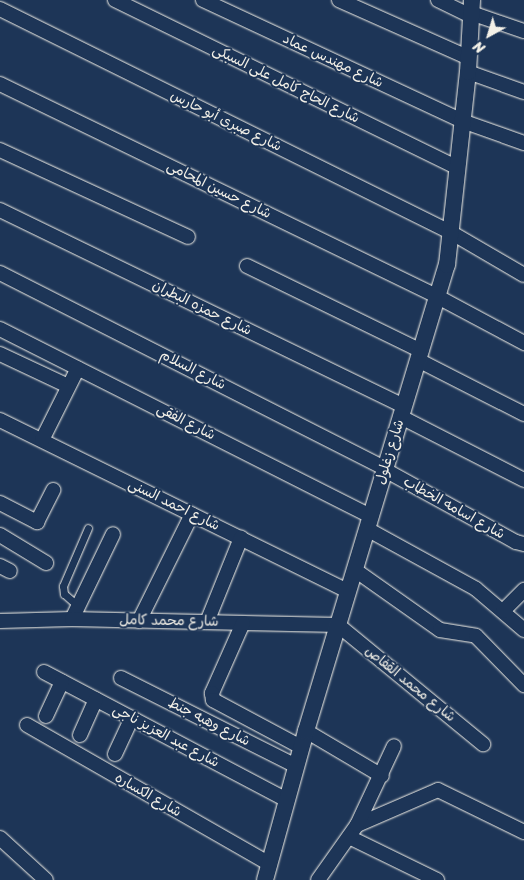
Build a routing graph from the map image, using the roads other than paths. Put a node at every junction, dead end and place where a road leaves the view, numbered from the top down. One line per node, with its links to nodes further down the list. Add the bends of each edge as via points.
1 (115, 0): 14 (street, شارع الحاج كامل على السبكى)
2 (203, 0): 11 (street, شارع مهندس عماد)
3 (339, 0): 8 (street)
4 (438, 0): 6 (street)
5 (0, 9): 16 (street, شارع صبرى أبو حارس)
6 (472, 10): 7 (street); 8 (street, شارع زغلول)
7 (524, 31)
8 (468, 65): 10 (street); 11 (street, شارع زغلول)
9 (0, 84): 21 (street, شارع حسين المحامى)
10 (524, 92)
11 (462, 121): 12 (street, شارع مهندس عماد); 14 (street, شارع زغلول)
12 (524, 143)
13 (0, 150): 17 (street)
14 (458, 168): 16 (street, شارع زغلول)
15 (0, 210): 28 (street, شارع حمزه البطران)
16 (452, 233): 20 (street, شارع صبرى أبو حارس); 21 (street, شارع زغلول)
17 (188, 237)
18 (247, 266): 25 (street)
19 (0, 273): 32 (street, شارع السلام)
20 (524, 275)
21 (438, 297): 23 (street, شارع حسين المحامى); 25 (street, شارع زغلول)
22 (0, 330): 26 (street, شارع الفقى)
23 (524, 343)
24 (0, 354): 27 (street)
25 (420, 356): 28 (street, شارع زغلول); 29 (street)
26 (78, 368): 27 (street); 37 (street, شارع الفقى)
27 (68, 386): 31 (street)
28 (402, 412): 32 (street, شارع زغلول); 33 (street, شارع حمزه البطران)
29 (524, 414)
30 (0, 420): 31 (street, شارع احمد السنى)
31 (42, 440): 36 (street, شارع احمد السنى)
32 (385, 469): 37 (street, شارع زغلول); 42 (street, شارع اسامه الخطاب)
33 (524, 480)
34 (53, 490): 35 (street, via 37,522)
35 (0, 503)
36 (192, 514): 41 (street, شارع احمد السنى); 51 (street)
37 (369, 522): 44 (street, شارع زغلول); 48 (street, شارع الفقى, via 467,583)
38 (88, 528): 47 (lane, via 63,586 64,594)
39 (112, 534): 47 (street)
40 (0, 535): 43 (street)
41 (241, 538): 46 (street, شارع احمد السنى); 52 (street)
42 (524, 544)
43 (46, 563)
44 (355, 570): 46 (street, شارع زغلول); 59 (street, via 440,630 476,636)
45 (524, 590): 48 (street)
46 (348, 591): 54 (street, شارع زغلول)
47 (78, 606): 49 (street)
48 (502, 611): 55 (street, شارع الفقى)
49 (72, 619): 50 (street, شارع محمد كامل); 51 (street, شارع محمد كامل)
50 (0, 621)
51 (139, 621): 52 (street, شارع محمد كامل)
52 (206, 622): 53 (street, شارع محمد كامل)
53 (243, 623): 54 (street, شارع محمد كامل); 68 (street, via 212,693 215,702)
54 (338, 625): 64 (street, شارع زغلول); 66 (street, شارع محمد القفاص)
55 (524, 630)
56 (44, 672): 58 (street, شارع عبد العزيز ناجى)
57 (121, 678): 70 (street, شارع وهبه جنط)
58 (62, 681): 60 (street, شارع عبد العزيز ناجى); 61 (street)
59 (524, 685)
60 (96, 699): 62 (street, شارع عبد العزيز ناجى); 65 (street)
61 (46, 716)
62 (132, 718): 69 (street); 72 (street, شارع عبد العزيز ناجى)
63 (26, 725): 77 (street, شارع الكساره)
64 (306, 731): 68 (street, شارع زغلول); 71 (street)
65 (80, 736)
66 (483, 744)
67 (394, 746): 71 (street)
68 (301, 747): 70 (street, شارع زغلول)
69 (115, 754)
70 (296, 766): 72 (street, شارع زغلول)
71 (382, 776): 73 (street)
72 (287, 800): 77 (street, شارع زغلول)
73 (357, 825): 74 (street, via 438,790); 76 (street)
74 (524, 832)
75 (0, 838): 78 (street)
76 (349, 838): 79 (street); 80 (street)
77 (267, 872)
78 (46, 880)
79 (318, 880)
80 (437, 880)

